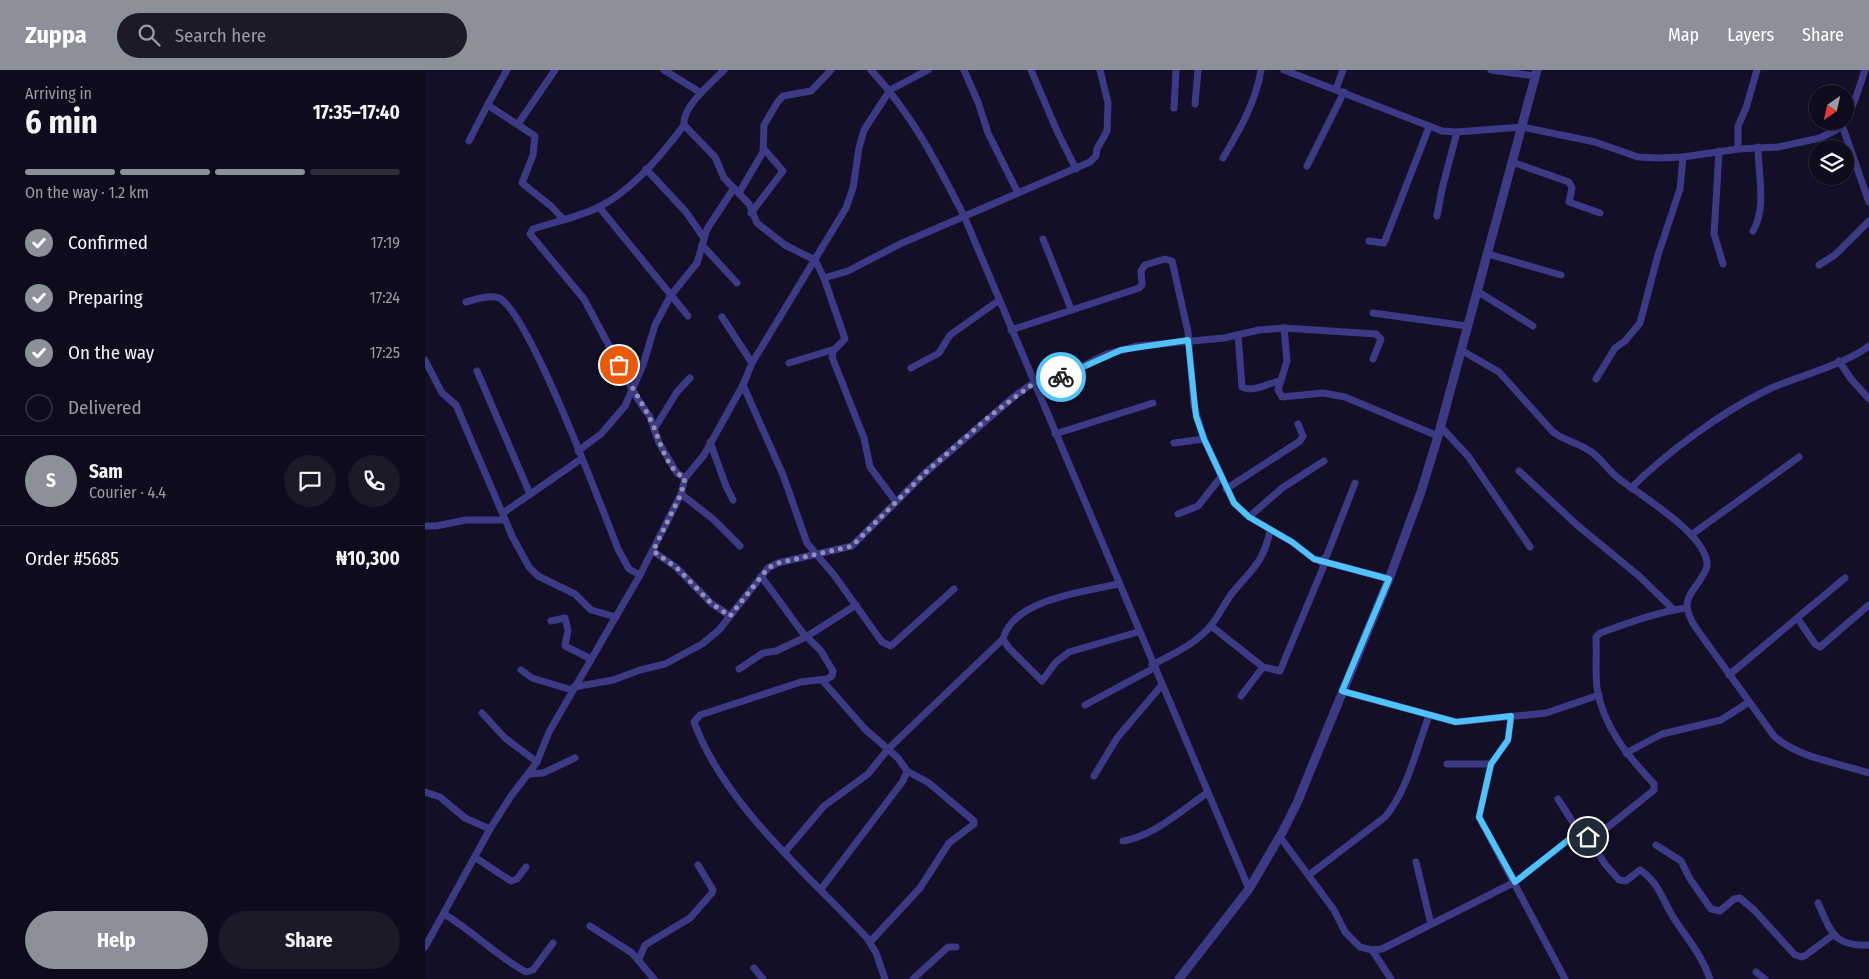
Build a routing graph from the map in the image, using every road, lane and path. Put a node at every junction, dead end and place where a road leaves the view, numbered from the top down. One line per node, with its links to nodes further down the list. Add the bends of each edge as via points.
1 (507, 70): 25 (street)
2 (555, 70): 29 (street)
3 (664, 70): 24 (street)
4 (724, 70): 24 (street)
5 (831, 70): 38 (street, via 811,91 783,96 777,103 764,125)
6 (871, 70): 22 (street)
7 (928, 70): 19 (street)
8 (964, 70): 48 (street, via 988,133)
9 (1031, 70): 46 (street)
10 (1100, 70): 46 (street, via 1108,102 1107,131 1094,160)
11 (1176, 70): 28 (street)
12 (1198, 70): 27 (street)
13 (1261, 70): 42 (street, via 1242,126)
14 (1283, 70): 21 (street)
15 (1343, 70): 21 (street)
16 (1491, 70): 20 (street)
17 (1757, 70): 39 (street, via 1738,126)
18 (1865, 70): 26 (street)
19 (918, 72): 22 (street)
20 (1536, 73): 32 (street)
21 (1336, 89): 23 (street)
22 (890, 90): 53 (street, via 925,140); 62 (street, via 861,137 853,188 846,208)
23 (1344, 92): 31 (street); 44 (street)
24 (701, 93): 30 (street, via 683,119)
25 (489, 102): 29 (street, via 490,108); 36 (street)
26 (1854, 102)
27 (1195, 104)
28 (1174, 108)
29 (519, 124): 55 (street, via 533,133 536,139 522,183)
30 (684, 125): 45 (street); 47 (street, via 715,157 724,178)
31 (1429, 127): 35 (street); 60 (street, via 1384,243)
32 (1522, 128): 35 (street); 41 (street, via 1595,142 1638,157); 43 (street)
33 (1832, 130): 37 (street, via 1820,138)
34 (1846, 130): 49 (street)
35 (1457, 132): 54 (street)
36 (469, 141)
37 (1758, 148): 39 (street); 57 (street, via 1760,206)
38 (764, 149): 47 (street); 51 (street, via 782,168 782,174)
39 (1738, 149): 40 (street)
40 (1719, 151): 41 (street); 63 (street, via 1714,234)
41 (1683, 157): 93 (street, via 1680,189 1657,255 1640,323 1615,348)
42 (1223, 158)
43 (1512, 162): 52 (street, via 1569,182 1572,188 1569,202); 61 (street)
44 (1307, 166)
45 (646, 169): 50 (street, via 629,186); 59 (street, via 686,212)
46 (1076, 169): 48 (street)
47 (736, 190): 51 (street, via 749,204); 59 (street, via 707,229)
48 (1018, 193): 53 (street)
49 (1869, 202)
50 (599, 207): 55 (street); 69 (street)
51 (751, 213): 62 (street, via 785,245)
52 (1600, 213)
53 (964, 216): 66 (street, via 848,271); 70 (street)
54 (1437, 216)
55 (563, 219): 97 (street, via 533,228 530,234 584,299)
56 (1869, 221): 64 (street, via 1835,255)
57 (1753, 231)
58 (1043, 239): 72 (street)
59 (703, 241): 67 (street); 69 (street, via 697,263)
60 (1369, 241)
61 (1488, 254): 65 (street); 68 (street)
62 (815, 260): 66 (street); 88 (street)
63 (1723, 264)
64 (1819, 265)
65 (1561, 275)
66 (824, 278): 83 (street, via 845,339)
67 (737, 283)
68 (1477, 291): 76 (street); 77 (street)
69 (671, 295): 74 (street); 97 (street, via 655,325)
70 (998, 301): 79 (street); 90 (street, via 950,335 939,353)
71 (466, 302): 108 (street, via 497,297 511,308 527,332)
72 (1071, 309): 79 (street); 81 (street, via 1139,288 1143,284 1141,271 1145,265 1169,259 1174,265)
73 (1373, 312): 76 (street)
74 (687, 316)
75 (721, 317): 88 (street)
76 (1467, 326): 84 (street)
77 (1533, 326)
78 (1284, 328): 80 (street); 85 (street, via 1376,334 1381,339); 94 (street, via 1287,361)
79 (1011, 330): 95 (street)
80 (1238, 335): 81 (street); 94 (street, via 1242,387 1253,389)
81 (1188, 340): 95 (street, via 1121,350 1051,382); 105 (street, via 1194,406)
82 (1869, 346): 87 (street)
83 (835, 349): 89 (street); 121 (street, via 831,357 864,438 870,467)
84 (1461, 350): 101 (street); 116 (street, via 1499,372 1553,432 1590,451)
85 (1373, 359)
86 (425, 360): 123 (street, via 442,393 456,405)
87 (1839, 361): 98 (street); 116 (street, via 1741,404 1671,452)
88 (752, 363): 96 (street)
89 (789, 363)
90 (911, 368)
91 (477, 371): 118 (street)
92 (690, 378): 102 (street, via 677,392)
93 (1596, 379)
94 (1280, 381): 104 (street, via 1278,390 1282,397 1323,393 1345,397)
95 (1033, 384): 103 (street); 121 (street, via 991,415)
96 (743, 385): 106 (street); 128 (street, via 783,475)
97 (633, 391): 102 (street); 108 (street, via 611,424)
98 (1869, 398)
99 (1153, 403): 103 (street)
100 (1299, 424): 117 (street, via 1303,436 1300,441)
101 (1440, 426): 104 (street); 130 (street, via 1468,456)
102 (654, 429): 114 (street, via 677,473)
103 (1055, 434): 139 (street)
104 (1437, 436): 138 (street, via 1421,492)
105 (1204, 439): 107 (street); 113 (street)
106 (710, 442): 114 (street); 120 (street)
107 (1174, 444)
108 (578, 451): 110 (street)
109 (1799, 457): 127 (street)
110 (581, 459): 118 (street); 135 (street, via 618,549 629,568)
111 (1323, 461): 124 (street, via 1282,488)
112 (1519, 472): 144 (street, via 1639,576)
113 (1221, 476): 117 (street); 122 (street, via 1198,506)
114 (685, 478): 119 (street)
115 (1355, 483): 134 (street)
116 (1631, 488): 127 (street)
117 (1226, 489): 124 (street, via 1234,503)
118 (530, 494): 123 (street)
119 (681, 494): 129 (street); 131 (street)
120 (733, 500)
121 (896, 502): 132 (street, via 852,546)
122 (1178, 514)
123 (504, 517): 125 (street); 146 (street, via 529,567 537,576 565,588 591,610)
124 (1249, 517): 126 (street)
125 (425, 526)
126 (1270, 531): 134 (street); 149 (street, via 1266,550)
127 (1691, 535): 143 (street, via 1701,545 1708,561 1705,573 1690,592)
128 (807, 543): 132 (street); 133 (street)
129 (740, 546)
130 (1530, 547)
131 (653, 551): 135 (street); 145 (street)
132 (817, 554): 133 (street); 141 (street)
133 (803, 557): 136 (street, via 778,563)
134 (1325, 563): 138 (street); 155 (street, via 1282,668 1277,671)
135 (640, 575): 146 (street)
136 (761, 576): 145 (street); 151 (street)
137 (1845, 578): 147 (street)
138 (1389, 579): 162 (street)
139 (1118, 584): 150 (street); 152 (street, via 1027,609 1011,624)
140 (954, 589): 141 (street, via 891,646 882,642)
141 (856, 605): 151 (street)
142 (1869, 605): 147 (street, via 1820,647)
143 (1686, 608): 144 (street); 158 (street, via 1689,618)
144 (1673, 610): 163 (street, via 1597,635)
145 (730, 616): 161 (street, via 703,644 665,664)
146 (616, 617): 153 (street)
147 (1798, 619): 158 (street)
148 (551, 622): 153 (street, via 565,618 568,630 565,646)
149 (1211, 626): 154 (street); 155 (street)
150 (1138, 632): 152 (street, via 1069,652 1041,681); 154 (street)
151 (806, 636): 156 (street, via 777,651 763,653); 159 (street, via 821,651 833,671 831,678)
152 (1003, 639): 170 (street)
153 (591, 659): 161 (street)
154 (1153, 666): 160 (street); 166 (street)
155 (1263, 667): 164 (street)
156 (739, 669)
157 (521, 670): 161 (street, via 532,678)
158 (1729, 675): 165 (street)
159 (822, 680): 170 (street, via 865,729); 189 (street, via 801,682 700,715 695,720 705,749 724,780)
160 (1161, 686): 179 (street, via 1117,738); 181 (street)
161 (573, 688): 173 (street)
162 (1342, 691): 168 (street); 185 (street)
163 (1599, 695): 169 (street, via 1547,714); 171 (street, via 1611,729)
164 (1241, 696)
165 (1749, 702): 171 (street, via 1721,720 1661,734); 177 (street, via 1774,736 1787,746)
166 (1085, 705)
167 (482, 713): 173 (street, via 505,738)
168 (1429, 716): 169 (street, via 1456,722); 194 (street, via 1400,793 1385,817)
169 (1511, 716): 175 (street, via 1508,740)
170 (888, 749): 176 (street); 189 (street, via 868,774 824,806)
171 (1626, 753): 186 (street, via 1655,789 1604,829)
172 (575, 758): 178 (street, via 543,772)
173 (537, 762): 178 (street)
174 (1447, 764): 175 (street)
175 (1491, 764): 195 (street, via 1479,817)
176 (907, 771): 196 (street, via 903,781); 203 (street, via 929,783 975,822 949,843 921,888)
177 (1869, 773)
178 (529, 774): 183 (street)
179 (1094, 776)
180 (425, 792): 183 (street, via 440,796 465,818)
181 (1207, 793): 187 (street, via 1149,832); 197 (street)
182 (1558, 800): 184 (street)
183 (491, 829): 190 (street)
184 (1579, 832): 186 (street); 195 (street)
185 (1280, 837): 194 (street); 197 (street)
186 (1588, 837): 219 (street, via 1619,880 1626,881 1640,870 1657,886 1673,918 1698,951)
187 (1123, 841)
188 (1656, 845): 202 (street, via 1681,861 1708,907 1720,912 1734,899 1740,898 1795,954 1806,955)
189 (785, 852): 196 (street)
190 (476, 858): 193 (street, via 511,881 517,879); 199 (street)
191 (1416, 862): 200 (street)
192 (698, 865): 209 (street, via 712,893 691,918 645,945)
193 (526, 866)
194 (1309, 875): 208 (street, via 1345,932 1360,947)
195 (1515, 882): 200 (street); 218 (street)
196 (821, 889): 203 (street)
197 (1249, 889): 216 (street)
198 (1818, 903): 202 (street)
199 (444, 914): 204 (street, via 526,972 533,970); 206 (street)
200 (1431, 924): 208 (street, via 1382,949)
201 (590, 926): 209 (street)
202 (1833, 935): 205 (street, via 1852,945)
203 (870, 942): 214 (street)
204 (553, 943)
205 (1869, 945)
206 (425, 947)
207 (955, 947): 215 (street, via 948,947)
208 (1372, 950): 217 (street)
209 (639, 959): 212 (street)
210 (755, 968): 213 (street)
211 (1755, 972): 220 (street)
212 (654, 979)
213 (763, 979)
214 (885, 979)
215 (913, 979)
216 (1179, 979)
217 (1391, 979)
218 (1565, 979)
219 (1710, 979)
220 (1765, 979)

